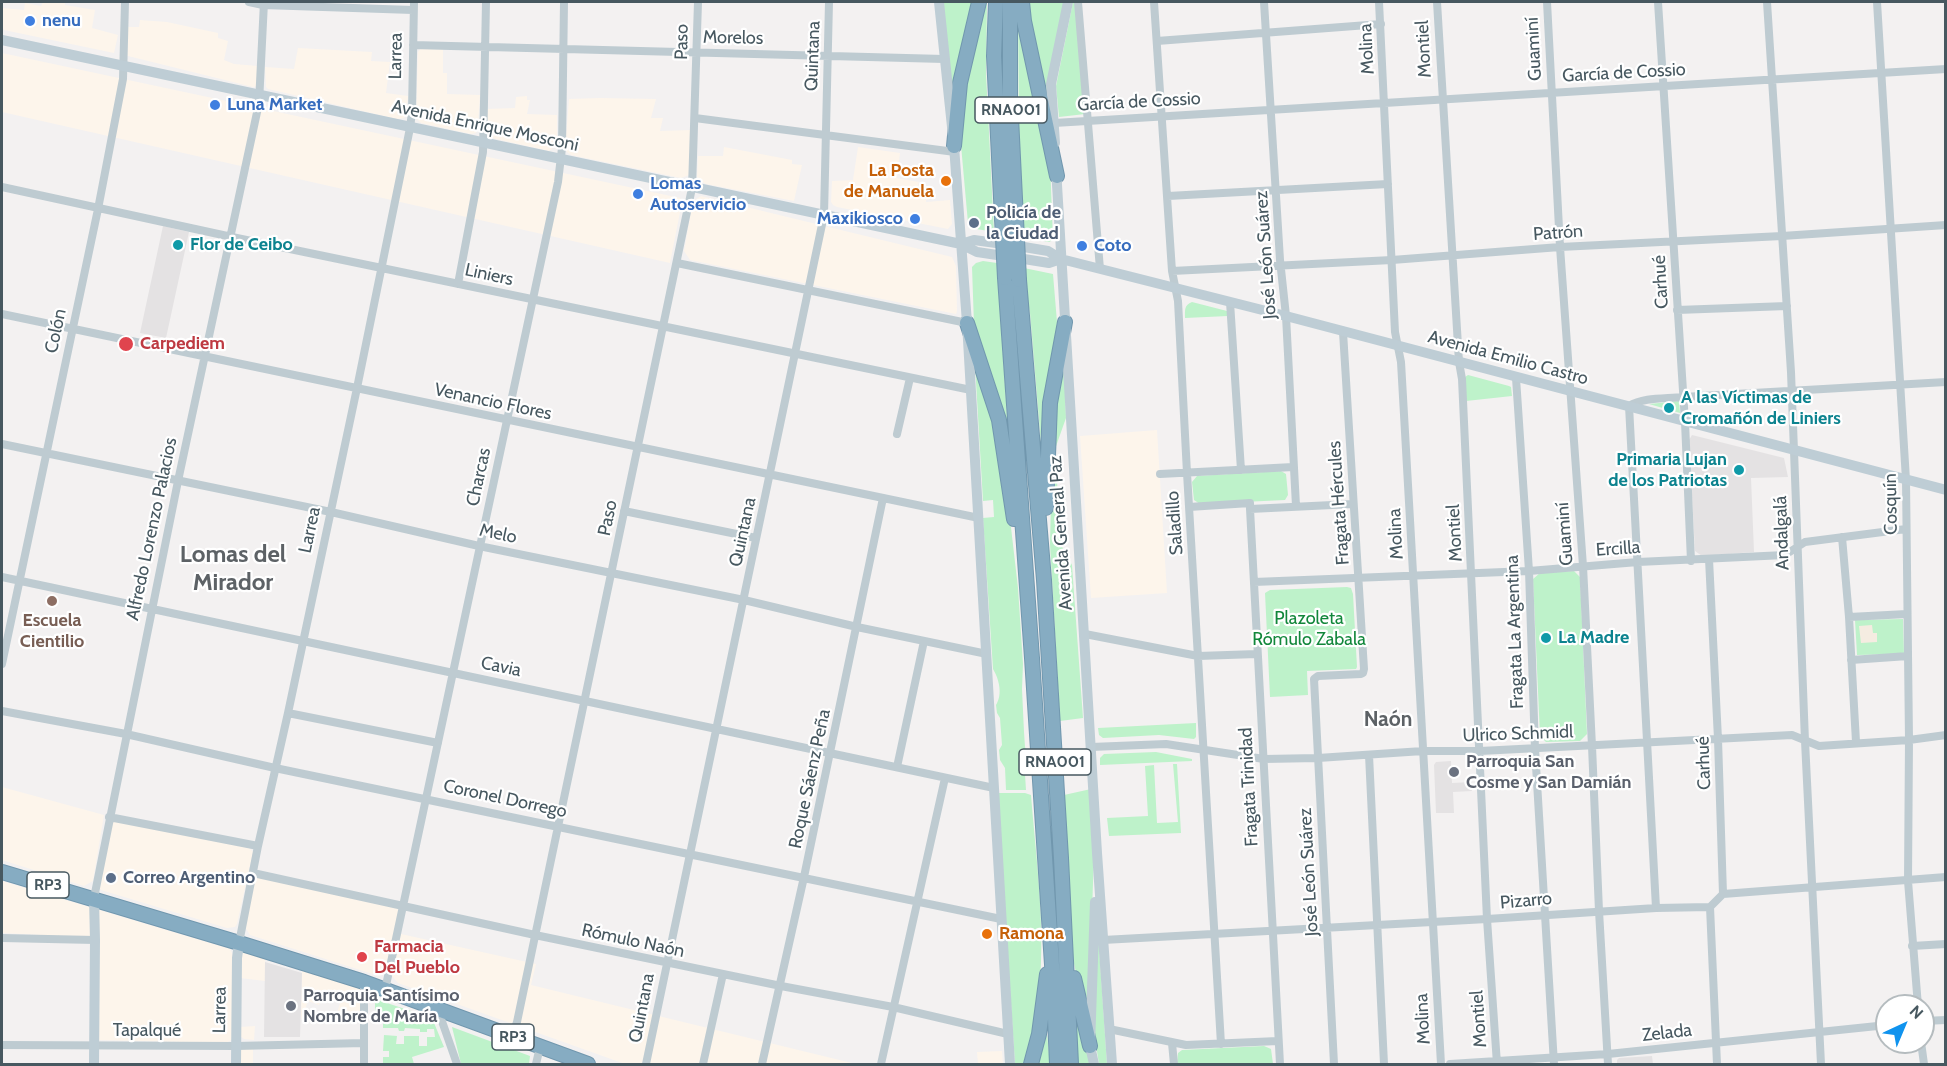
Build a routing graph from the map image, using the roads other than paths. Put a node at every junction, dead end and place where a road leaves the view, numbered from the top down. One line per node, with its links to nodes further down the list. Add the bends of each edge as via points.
1 (125, 2): 34 (street, Colón)
2 (249, 2): 22 (street)
3 (486, 2): 29 (street)
4 (564, 2): 30 (street, Charcas)
5 (698, 2): 31 (street, Paso)
6 (829, 2): 32 (street, Quintana)
7 (939, 2): 33 (main road)
8 (979, 2): 51 (highway, via 960,83)
9 (996, 2): 61 (highway, Avenida General Paz / RNA001, via 994,56)
10 (1010, 2): 61 (highway, Avenida General Paz / RNA001)
11 (1022, 2): 53 (highway)
12 (1068, 2): 47 (main road, Avenida General Paz, via 1052,75)
13 (1078, 2): 46 (street)
14 (1154, 2): 27 (street, Saladillo)
15 (1264, 2): 25 (street, José León Suárez)
16 (1379, 2): 24 (street, Molina)
17 (1437, 2): 41 (street, Montiel)
18 (1547, 2): 39 (street, Guaminí)
19 (1658, 2): 38 (street, Carhué)
20 (1767, 2): 37 (street, Andalgalá)
21 (1877, 2): 36 (street, Cosquín)
22 (264, 3): 23 (street); 40 (street, Alfredo Lorenzo Palacios)
23 (414, 6): 28 (street, Larrea)
24 (1381, 24): 25 (street); 42 (street, Molina)
25 (1266, 32): 27 (street); 43 (street, José León Suárez)
26 (2, 40): 34 (main road, Avenida Enrique Mosconi)
27 (1157, 41): 44 (street, Saladillo)
28 (413, 45): 29 (street, Morelos); 48 (street, Larrea)
29 (486, 47): 30 (street, Morelos); 50 (street)
30 (563, 50): 31 (street, Morelos); 52 (street, Charcas)
31 (696, 52): 32 (street, Morelos); 45 (street, Paso)
32 (828, 55): 33 (street, Morelos); 49 (street, Quintana)
33 (944, 59): 51 (main road)
34 (123, 67): 40 (main road, Avenida Enrique Mosconi); 59 (street, Colón)
35 (1946, 69): 36 (street, García de Cossio)
36 (1882, 72): 37 (street, García de Cossio); 63 (street, Cosquín)
37 (1773, 79): 38 (street, García de Cossio); 64 (street, Andalgalá)
38 (1664, 86): 39 (street, García de Cossio); 66 (street, Carhué)
39 (1552, 93): 41 (street, García de Cossio); 70 (street, Guaminí)
40 (261, 95): 48 (main road, Avenida Enrique Mosconi); 65 (street, Alfredo Lorenzo Palacios)
41 (1442, 99): 42 (street, García de Cossio); 72 (street, Montiel)
42 (1385, 103): 43 (street, García de Cossio); 54 (street, Molina)
43 (1270, 110): 44 (street, García de Cossio); 57 (street, José León Suárez)
44 (1161, 116): 46 (street, García de Cossio); 58 (street, Saladillo)
45 (695, 118): 49 (street); 56 (street, Paso)
46 (1088, 121): 47 (street, García de Cossio); 79 (street)
47 (1054, 123): 53 (main road, Avenida General Paz)
48 (410, 128): 50 (main road, Avenida Enrique Mosconi); 78 (street, Larrea)
49 (825, 135): 51 (street); 60 (street, Quintana)
50 (483, 143): 52 (main road, Avenida Enrique Mosconi); 82 (street)
51 (954, 149): 68 (main road)
52 (561, 159): 56 (main road, Avenida Enrique Mosconi); 85 (street, Charcas)
53 (1057, 176): 74 (main road, Avenida General Paz)
54 (1388, 184): 57 (street); 75 (street, Molina)
55 (2, 187): 59 (street, Liniers)
56 (692, 188): 60 (main road, Avenida Enrique Mosconi); 76 (street, Paso)
57 (1276, 189): 58 (street); 77 (street, José León Suárez)
58 (1168, 196): 80 (street, Saladillo)
59 (98, 208): 65 (street, Liniers); 94 (street, Colón)
60 (824, 216): 68 (main road, Avenida Enrique Mosconi); 84 (street, Quintana)
61 (1009, 219): 81 (highway, Avenida General Paz / RNA001, bridge)
62 (1946, 225): 63 (street, Patrón)
63 (1892, 229): 64 (street, Patrón); 103 (street, Cosquín)
64 (1782, 236): 66 (street, Patrón); 87 (street, Andalgalá)
65 (232, 237): 78 (street, Liniers); 98 (street, Alfredo Lorenzo Palacios)
66 (1674, 242): 70 (street, Patrón); 88 (street, Carhué)
67 (996, 243): 68 (main road, via 974,240)
68 (961, 244): 71 (main road); 92 (main road)
69 (1024, 247): 74 (main road, Avenida Emilio Castro, via 1048,251)
70 (1560, 247): 72 (street, Patrón); 107 (street, Guaminí)
71 (997, 255)
72 (1452, 256): 75 (street, Patrón); 99 (street, Montiel)
73 (1024, 259): 74 (main road, Avenida Emilio Castro)
74 (1061, 260): 79 (main road, Avenida Emilio Castro); 91 (main road, Avenida General Paz)
75 (1392, 260): 77 (street, Patrón); 96 (street, Molina)
76 (677, 263): 84 (street); 93 (street, Paso)
77 (1280, 265): 80 (street, Patrón); 90 (street, José León Suárez)
78 (382, 268): 82 (street, Liniers); 104 (street, Larrea)
79 (1100, 269): 83 (main road, Avenida Emilio Castro)
80 (1173, 271): 83 (street, Saladillo)
81 (1012, 279): 148 (highway, Avenida General Paz / RNA001); 152 (highway, Avenida General Paz / RNA001)
82 (458, 284): 85 (street, Liniers)
83 (1176, 289): 86 (main road, Avenida Emilio Castro); 119 (street, Saladillo)
84 (809, 290): 92 (street); 97 (street, Quintana)
85 (532, 299): 93 (street, Liniers); 110 (street, Charcas)
86 (1230, 302): 90 (main road, Avenida Emilio Castro); 118 (street)
87 (1787, 306): 88 (street); 106 (street, Andalgalá)
88 (1677, 310): 108 (street, Carhué)
89 (2, 314): 94 (street, Venancio Flores)
90 (1286, 316): 95 (main road, Avenida Emilio Castro); 117 (street, José León Suárez)
91 (1065, 322): 148 (highway, via 1050,403); 157 (main road, Avenida General Paz)
92 (967, 323): 105 (main road); 152 (highway, via 999,420)
93 (664, 327): 97 (street, Liniers); 114 (street, Paso)
94 (72, 328): 98 (street, Venancio Flores); 116 (street, Colón)
95 (1343, 332): 96 (main road, Avenida Emilio Castro); 126 (street, Fragata Hércules)
96 (1398, 346): 99 (main road, Avenida Emilio Castro); 145 (street, Molina)
97 (795, 354): 100 (street, Liniers); 121 (street, Quintana)
98 (205, 356): 104 (street, Venancio Flores); 123 (street, Alfredo Lorenzo Palacios)
99 (1459, 362): 101 (main road, Avenida Emilio Castro); 143 (street, Montiel)
100 (910, 378): 105 (street, Liniers); 112 (street)
101 (1516, 378): 107 (main road, Avenida Emilio Castro); 142 (street, Fragata La Argentina)
102 (1946, 382): 103 (street)
103 (1901, 384): 106 (street); 122 (street, Cosquín)
104 (357, 388): 110 (street, Venancio Flores); 131 (street, Larrea)
105 (971, 390): 132 (main road)
106 (1791, 390): 108 (street); 115 (street, Andalgalá)
107 (1570, 392): 109 (main road, Avenida Emilio Castro); 141 (street, Guaminí)
108 (1683, 397): 109 (street, via 1645,400); 111 (street, Carhué)
109 (1629, 406): 111 (main road, Avenida Emilio Castro); 140 (street)
110 (507, 420): 114 (street, Venancio Flores); 136 (street, Charcas)
111 (1684, 422): 115 (main road, Avenida Emilio Castro); 139 (street, Carhué)
112 (897, 434)
113 (2, 444): 116 (street, Melo)
114 (639, 446): 121 (street, Venancio Flores); 130 (street, Paso)
115 (1794, 451): 122 (main road, Avenida Emilio Castro); 137 (street, Andalgalá)
116 (45, 453): 123 (street, Melo); 149 (street, Colón)
117 (1293, 467): 118 (street); 127 (street, José León Suárez)
118 (1241, 470): 119 (street)
119 (1187, 472): 120 (street); 128 (street, Saladillo)
120 (1160, 474)
121 (771, 475): 125 (street, Venancio Flores); 135 (street, Quintana)
122 (1906, 480): 124 (main road, Avenida Emilio Castro); 133 (street, Cosquín)
123 (178, 481): 131 (street, Melo); 153 (street, Alfredo Lorenzo Palacios)
124 (1946, 490)
125 (883, 498): 132 (street, Venancio Flores); 156 (street, Roque Sáenz Peña)
126 (1353, 504): 127 (street); 147 (street, Fragata Hércules)
127 (1296, 506): 129 (street)
128 (1189, 507): 129 (street, via 1250,503); 162 (street, Saladillo)
129 (1250, 509): 150 (street, Fragata Trinidad)
130 (624, 511): 135 (street); 144 (street, Paso)
131 (331, 512): 136 (street, Melo); 158 (street, Larrea)
132 (979, 518): 160 (main road)
133 (1906, 529): 134 (street, Ercilla); 154 (street, Cosquín)
134 (1842, 537): 137 (street, Ercilla, via 1805,542); 155 (street)
135 (756, 538): 151 (street, Quintana)
136 (479, 546): 144 (street, Melo); 166 (street, Charcas)
137 (1797, 548): 138 (street, Ercilla, via 1785,555); 176 (street, Andalgalá)
138 (1709, 559): 139 (street, Ercilla); 174 (street, Carhué)
139 (1692, 561): 140 (street, Ercilla)
140 (1638, 562): 141 (street, Ercilla); 177 (street)
141 (1583, 566): 142 (street, Ercilla); 180 (street, Guaminí)
142 (1528, 571): 143 (street, Ercilla); 182 (street, Fragata La Argentina)
143 (1473, 573): 145 (street, Ercilla); 185 (street, Montiel)
144 (612, 574): 151 (street, Melo); 168 (street, Paso)
145 (1413, 575): 147 (street, Ercilla); 184 (street, Molina)
146 (2, 577): 149 (street, Cavia)
147 (1359, 577): 150 (street, Ercilla); 167 (street, Fragata Hércules, via 1363,673)
148 (1044, 579): 227 (highway, Avenida General Paz / RNA001)
149 (18, 580): 153 (street, Cavia); 165 (street, Colón)
150 (1254, 582): 161 (street, Fragata Trinidad)
151 (744, 600): 156 (street, Melo); 171 (street, Quintana)
152 (1028, 600): 223 (highway, Avenida General Paz / RNA001)
153 (153, 608): 158 (street, Cavia); 172 (street, Alfredo Lorenzo Palacios)
154 (1907, 614): 155 (street); 163 (street, Cosquín)
155 (1849, 617): 164 (street)
156 (856, 627): 159 (street, Melo); 186 (street, Roque Sáenz Peña)
157 (1085, 634): 162 (street); 181 (main road, Avenida General Paz)
158 (304, 641): 166 (street, Cavia); 170 (street, Larrea)
159 (924, 641): 160 (street, Melo); 190 (street)
160 (987, 654): 193 (main road)
161 (1257, 654): 162 (street); 188 (street, Fragata Trinidad)
162 (1198, 656): 183 (street, Saladillo)
163 (1908, 656): 164 (street); 175 (street, Cosquín)
164 (1851, 660): 178 (street)
165 (2, 664)
166 (453, 673): 168 (street, Cavia); 179 (street, Charcas)
167 (1314, 679): 189 (street, José León Suárez)
168 (586, 701): 171 (street, Cavia); 196 (street, Paso)
169 (2, 711): 172 (street, Coronel Dorrego)
170 (288, 713): 179 (street); 191 (street, Larrea)
171 (716, 729): 186 (street, Cavia); 199 (street, Quintana)
172 (126, 734): 191 (street, Coronel Dorrego); 195 (street, Alfredo Lorenzo Palacios)
173 (1946, 735): 175 (street, Ulrico Schmidl)
174 (1718, 739): 176 (street, Ulrico Schmidl, via 1792,735); 177 (street, Ulrico Schmidl); 206 (street, Carhué)
175 (1909, 740): 178 (street, Ulrico Schmidl); 204 (street, Cosquín)
176 (1805, 741): 178 (street, Ulrico Schmidl, via 1819,746); 205 (street, Andalgalá)
177 (1647, 742): 180 (street, Ulrico Schmidl); 211 (street)
178 (1856, 742)
179 (438, 743): 194 (street, Charcas)
180 (1592, 746): 182 (street, Ulrico Schmidl); 212 (street, Guaminí)
181 (1091, 747): 183 (street, Ulrico Schmidl, via 1166,744); 198 (main road, Avenida General Paz)
182 (1535, 748): 185 (street, Ulrico Schmidl); 213 (street, Fragata La Argentina)
183 (1203, 750): 188 (street, Ulrico Schmidl); 220 (street, Saladillo)
184 (1423, 751): 185 (street, Ulrico Schmidl); 187 (street, Ulrico Schmidl); 216 (street, Molina)
185 (1480, 752): 215 (street, Montiel)
186 (830, 753): 190 (street, Cavia); 202 (street, Roque Sáenz Peña)
187 (1369, 755): 189 (street, Ulrico Schmidl); 217 (street)
188 (1264, 759): 189 (street, Ulrico Schmidl); 219 (street, Fragata Trinidad)
189 (1318, 759): 218 (street, José León Suárez)
190 (897, 767): 192 (street, Cavia)
191 (275, 768): 194 (street, Coronel Dorrego); 197 (street, Larrea)
192 (945, 778): 193 (street, Cavia); 208 (street)
193 (994, 788): 214 (main road)
194 (427, 798): 196 (street, Coronel Dorrego); 209 (street, Charcas)
195 (109, 817): 197 (street); 207 (street, Alfredo Lorenzo Palacios)
196 (558, 826): 199 (street, Coronel Dorrego); 221 (street, Paso)
197 (258, 846): 201 (street, Larrea)
198 (1097, 853): 225 (main road, Avenida General Paz); 251 (main road)
199 (690, 854): 202 (street, Coronel Dorrego); 230 (street, Quintana)
200 (2, 872): 207 (highway, RP3)
201 (253, 873): 209 (street, Rómulo Naón); 226 (street, Larrea)
202 (804, 877): 208 (street, Coronel Dorrego); 233 (street, Roque Sáenz Peña)
203 (1946, 877): 204 (street)
204 (1908, 881): 205 (street); 229 (street, Cosquín)
205 (1813, 888): 206 (street); 240 (street, Andalgalá)
206 (1723, 894): 210 (street)
207 (94, 898): 224 (main road, Alfredo Lorenzo Palacios); 226 (highway, RP3)
208 (917, 900): 214 (street, Coronel Dorrego); 236 (street)
209 (404, 906): 221 (street, Rómulo Naón); 234 (street, Charcas)
210 (1710, 907): 211 (street, Pizarro); 246 (street)
211 (1656, 908): 212 (street, Pizarro)
212 (1599, 911): 213 (street, Pizarro); 253 (street, Guaminí)
213 (1544, 914): 215 (street, Pizarro); 255 (street, Fragata La Argentina)
214 (1001, 919): 241 (main road)
215 (1487, 919): 216 (street, Pizarro); 256 (street, Montiel)
216 (1433, 922): 217 (street, Pizarro); 275 (street, Molina)
217 (1377, 925): 218 (street, Pizarro); 274 (street)
218 (1326, 928): 219 (street, Pizarro); 273 (street, José León Suárez)
219 (1271, 931): 220 (street, Pizarro); 243 (street, Fragata Trinidad)
220 (1214, 934): 225 (street, Pizarro); 247 (street, Saladillo)
221 (535, 935): 230 (street, Rómulo Naón); 242 (street, Paso)
222 (2, 938): 224 (street)
223 (1051, 939): 254 (highway, Avenida General Paz / RNA001); 268 (highway, via 1043,1011)
224 (95, 940): 249 (main road, Alfredo Lorenzo Palacios)
225 (1103, 940): 239 (main road, Avenida General Paz)
226 (239, 942): 232 (highway, RP3); 250 (main road, Larrea)
227 (1065, 944): 251 (highway); 254 (highway, Avenida General Paz / RNA001)
228 (1946, 944): 229 (street)
229 (1912, 946): 235 (street, Cosquín)
230 (666, 963): 231 (street, Rómulo Naón); 263 (street, Quintana)
231 (723, 975): 233 (street, Rómulo Naón); 264 (street)
232 (364, 982): 234 (highway, RP3); 244 (street)
233 (781, 987): 236 (street, Rómulo Naón); 265 (street, Roque Sáenz Peña)
234 (385, 990): 237 (highway, RP3)
235 (1917, 994)
236 (893, 1007): 241 (street, Rómulo Naón); 266 (street)
237 (438, 1010): 242 (highway, RP3); 260 (street)
238 (1875, 1026): 240 (street, Zelada)
239 (1109, 1029): 245 (street); 270 (main road, Avenida General Paz)
240 (1820, 1033): 246 (street, Zelada); 279 (street, Andalgalá)
241 (1008, 1034): 267 (main road)
242 (512, 1036): 252 (highway, RP3)
243 (1278, 1041): 247 (street); 272 (street, Fragata Trinidad)
244 (364, 1043): 250 (street, Tapalqué); 259 (street)
245 (1172, 1043): 247 (street); 271 (street)
246 (1716, 1043): 253 (street, Zelada); 278 (street)
247 (1221, 1044)
248 (2, 1045): 249 (street, Tapalqué)
249 (94, 1046): 250 (street, Tapalqué); 257 (main road, Alfredo Lorenzo Palacios)
250 (236, 1046): 258 (main road, Larrea)
251 (1090, 1046): 269 (main road)
252 (540, 1047): 261 (street); 262 (highway, RP3)
253 (1608, 1054): 255 (street, Zelada); 277 (street, Guaminí)
254 (1064, 1062)
255 (1554, 1062): 256 (street, Zelada)
256 (1496, 1063): 276 (street, Zelada)
257 (94, 1065)
258 (236, 1065)
259 (364, 1065)
260 (457, 1065)
261 (536, 1065)
262 (588, 1065)
263 (646, 1065)
264 (703, 1065)
265 (762, 1065)
266 (881, 1065)
267 (1010, 1065)
268 (1030, 1065)
269 (1094, 1065)
270 (1112, 1065)
271 (1174, 1065)
272 (1280, 1065)
273 (1334, 1065)
274 (1384, 1065)
275 (1441, 1065)
276 (1450, 1065)
277 (1608, 1065)
278 (1717, 1065)
279 (1821, 1065)

